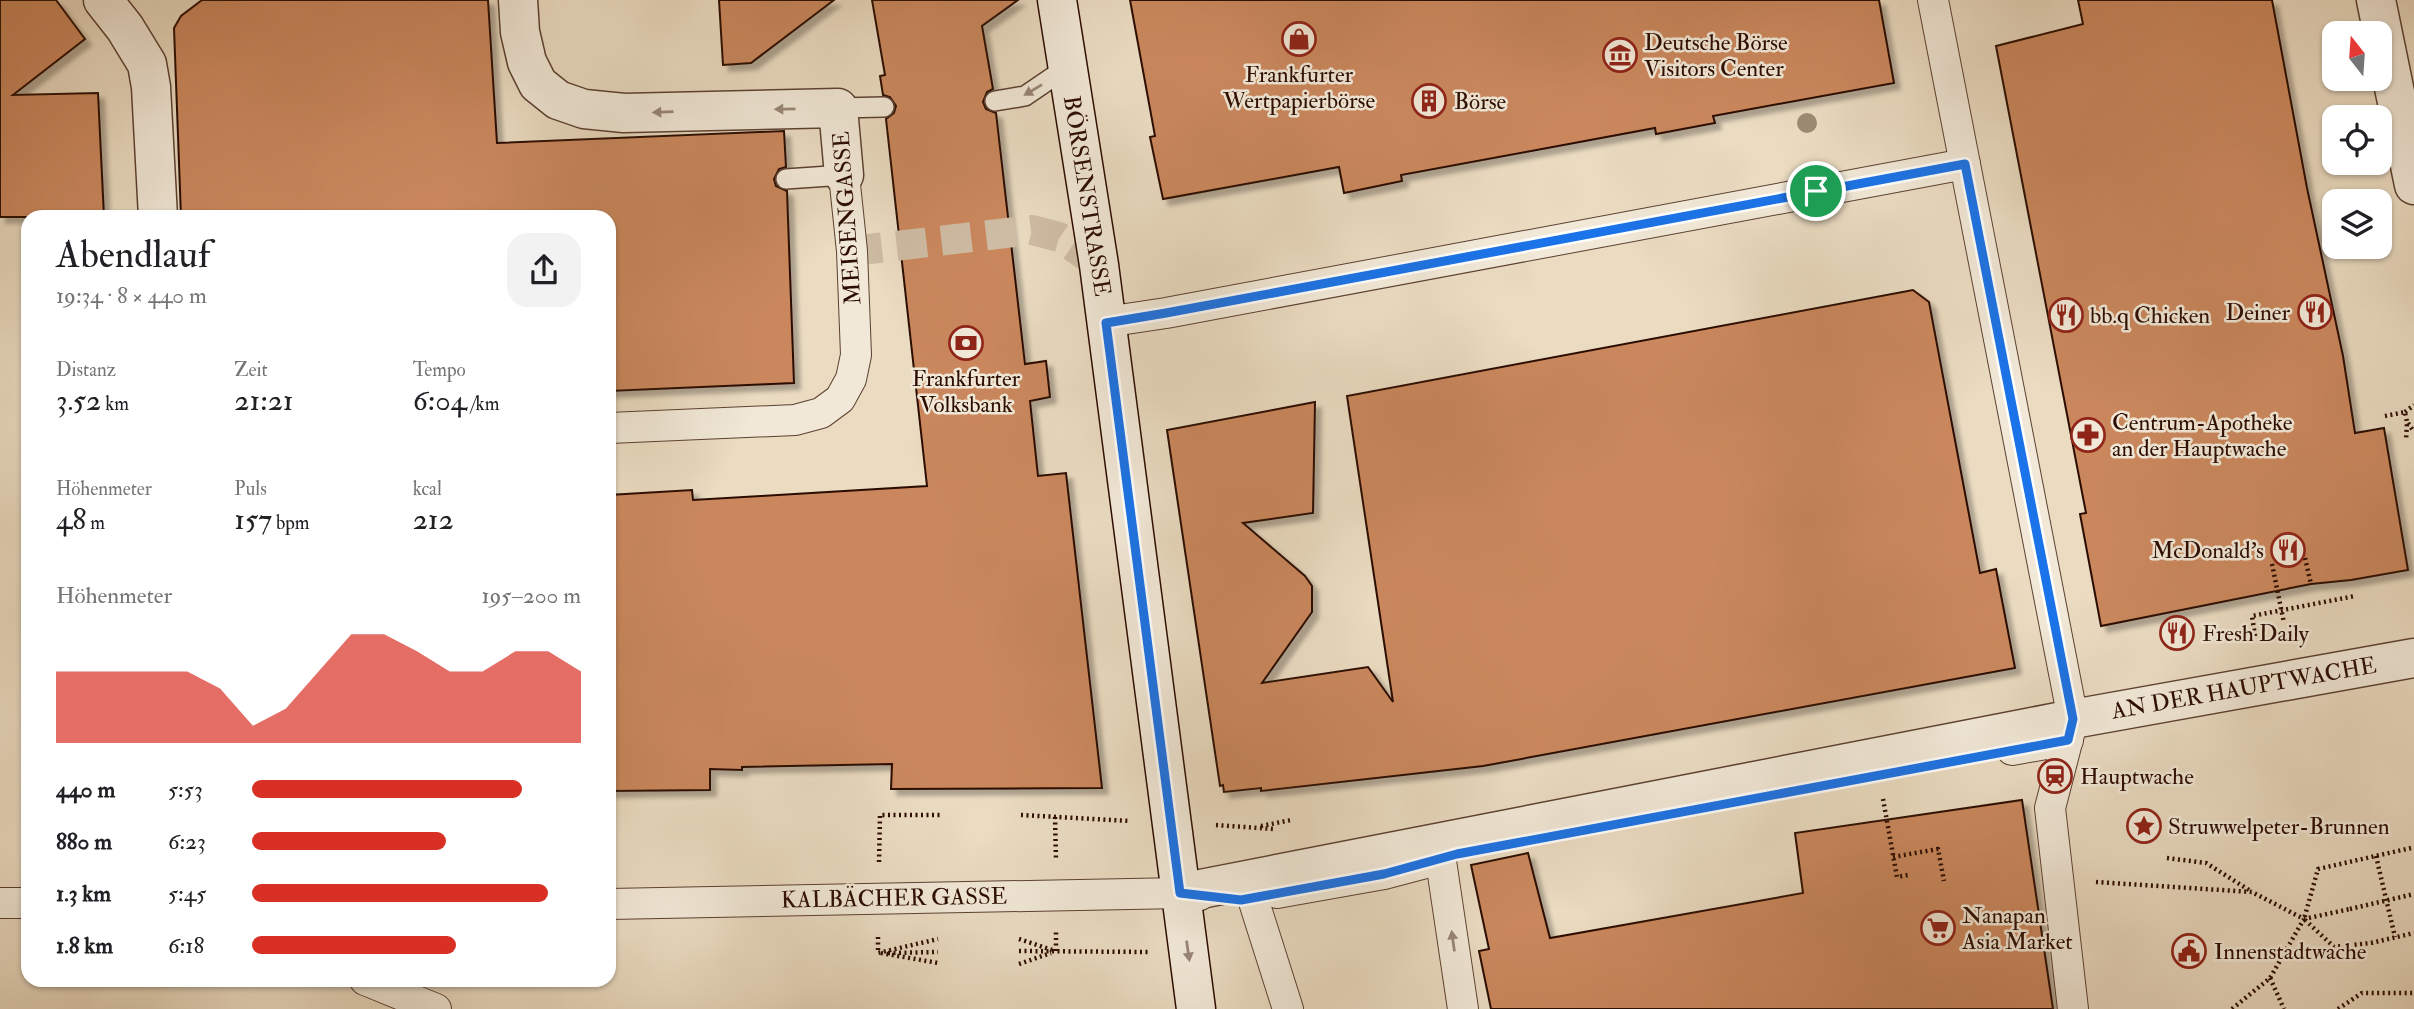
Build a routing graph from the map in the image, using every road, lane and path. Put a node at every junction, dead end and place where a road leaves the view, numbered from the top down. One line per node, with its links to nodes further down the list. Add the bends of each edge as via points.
1 (103, 0): 14 (street, via 147,64)
2 (518, 0): 9 (street, MEISENGASSE, one-way to 2, via 624,113 584,109 558,100 538,84 527,62)
3 (1057, 0): 6 (street, BÖRSENSTRASSE)
4 (1933, 0): 10 (street)
5 (2376, 0): 13 (street)
6 (1066, 68): 7 (lane, one-way to 7, via 1025,96); 15 (street, BÖRSENSTRASSE)
7 (995, 101)
8 (884, 107): 9 (lane)
9 (838, 108): 11 (street, MEISENGASSE)
10 (1965, 164): 15 (street); 30 (street)
11 (845, 175): 12 (lane); 20 (street, MEISENGASSE, via 856,355 851,379 840,399 821,414 795,420)
12 (786, 179)
13 (2414, 185)
14 (165, 205)
15 (1106, 323): 46 (street, BÖRSENSTRASSE)
16 (2414, 405): 17 (path)
17 (2405, 412): 18 (path); 19 (path)
18 (2385, 416)
19 (2407, 422): 21 (path); 22 (path)
20 (616, 429)
21 (2414, 432)
22 (2406, 440)
23 (2305, 558): 25 (path)
24 (2272, 564): 27 (path)
25 (2311, 584)
26 (2355, 596): 28 (path, via 2252,617)
27 (2284, 623)
28 (2255, 636)
29 (2414, 658): 30 (street, AN DER HAUPTWACHE)
30 (2071, 730): 31 (street); 37 (street, AN DER HAUPTWACHE); 68 (street, via 2050,808)
31 (1879, 775): 37 (street); 39 (path)
32 (1021, 815): 33 (path)
33 (1055, 817)
34 (1291, 820): 35 (path)
35 (1254, 827)
36 (2411, 848): 38 (path)
37 (1439, 850): 44 (street, AN DER HAUPTWACHE, via 1380,856); 67 (street, one-way to 37)
38 (2376, 856): 51 (path, via 2318,869); 53 (path)
39 (1893, 857): 41 (path, via 1897,877); 42 (path, via 1938,849)
40 (2167, 859): 45 (path, via 2206,863)
41 (1908, 875)
42 (1944, 881)
43 (2141, 885): 45 (path)
44 (1253, 888): 46 (street, AN DER HAUPTWACHE); 66 (street)
45 (2252, 892): 51 (path)
46 (1180, 893): 50 (street, KALBÄCHER GASSE); 65 (street, BÖRSENSTRASSE, one-way to 65)
47 (2414, 894): 51 (path, bridge)
48 (0, 903): 49 (street)
49 (21, 903)
50 (616, 904)
51 (2304, 919): 53 (path, via 2334,947); 61 (path)
52 (2414, 933): 53 (path)
53 (2395, 937)
54 (1019, 939): 56 (path)
55 (1019, 951): 56 (path)
56 (1056, 951): 59 (path); 60 (path, via 1148,952)
57 (938, 952): 58 (path, via 878,953)
58 (938, 963)
59 (1019, 964)
60 (1149, 964)
61 (2270, 978): 69 (path); 70 (path)
62 (382, 987): 64 (street)
63 (2414, 993): 71 (path, via 2362,993)
64 (436, 1009)
65 (1196, 1009)
66 (1288, 1009)
67 (1463, 1009)
68 (2073, 1009)
69 (2232, 1009)
70 (2284, 1009)
71 (2338, 1009)

